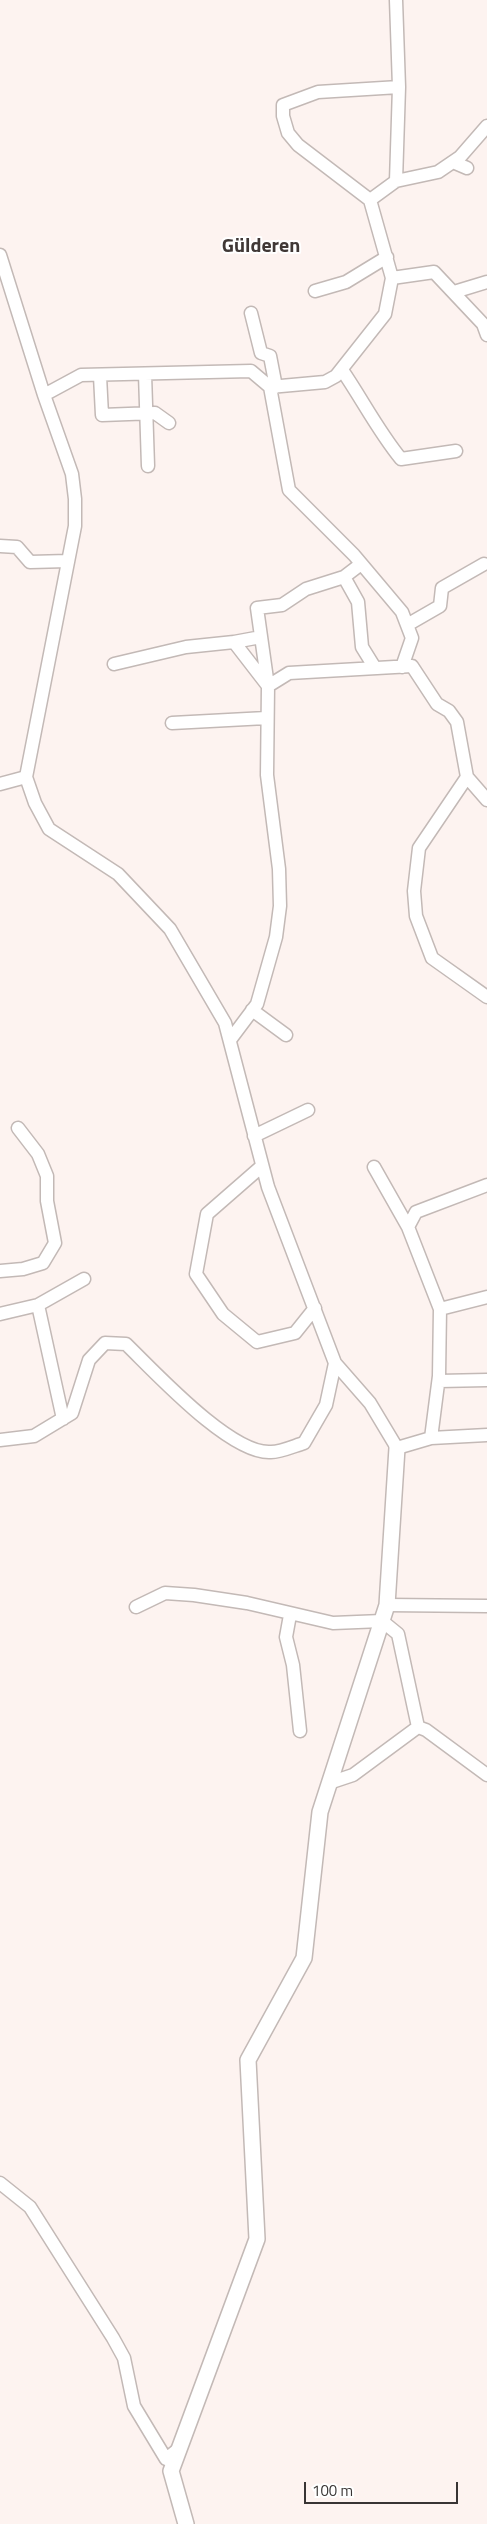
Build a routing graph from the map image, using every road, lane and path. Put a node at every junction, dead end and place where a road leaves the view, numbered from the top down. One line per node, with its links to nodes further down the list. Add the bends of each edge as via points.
1 (396, 0): 2 (street)
2 (399, 87): 6 (street); 7 (street, via 318,92 283,105 288,133 298,145)
3 (487, 126): 4 (street)
4 (453, 162): 5 (street); 6 (street, via 438,172)
5 (467, 168)
6 (396, 181): 7 (street)
7 (370, 200): 9 (street)
8 (0, 255): 20 (street)
9 (388, 257): 10 (street); 12 (street, via 346,282)
10 (392, 278): 13 (street, via 434,272); 16 (street, via 385,314)
11 (487, 282): 13 (street)
12 (315, 291)
13 (454, 292): 15 (street, via 483,324)
14 (251, 313): 19 (street, via 261,353 270,356)
15 (487, 335)
16 (342, 370): 19 (street, via 325,382); 23 (street, via 382,436 401,459)
17 (145, 374): 18 (street); 19 (street, via 251,370); 21 (street)
18 (100, 376): 20 (street, via 81,375); 21 (street, via 102,415)
19 (273, 387): 27 (street, via 289,490)
20 (44, 394): 26 (street, via 72,474 75,526)
21 (146, 413): 22 (street, via 155,413); 24 (street)
22 (169, 423)
23 (456, 451)
24 (148, 466)
25 (0, 546): 26 (street, via 17,547 30,562)
26 (68, 561): 39 (street)
27 (361, 564): 29 (street); 30 (street, via 402,612)
28 (484, 564): 30 (street, via 442,588 440,606)
29 (344, 577): 31 (street, via 306,589 282,605 257,608); 35 (street, via 358,602 362,647)
30 (407, 625): 34 (street, via 412,638)
31 (261, 637): 32 (street); 36 (street)
32 (234, 642): 33 (street, via 186,647); 36 (street)
33 (114, 664)
34 (402, 667): 35 (street); 40 (street, via 412,666 437,704 449,711 457,722)
35 (375, 668): 36 (street, via 289,673)
36 (268, 686): 37 (street)
37 (266, 718): 38 (street); 44 (street, via 267,775 279,869 280,906 276,937 257,1004)
38 (172, 723)
39 (26, 777): 41 (street); 46 (street, via 49,829 118,874 170,929 225,1022)
40 (467, 777): 42 (street); 43 (street, via 419,848 414,890 416,916 432,958)
41 (0, 784)
42 (487, 800)
43 (487, 997)
44 (252, 1010): 45 (street); 46 (street)
45 (286, 1036)
46 (230, 1040): 49 (street)
47 (308, 1110): 49 (street)
48 (18, 1128): 54 (street, via 38,1154 47,1176 47,1201 55,1243 43,1263)
49 (254, 1136): 50 (street)
50 (262, 1166): 58 (street); 58 (street, via 207,1214 196,1274 223,1314 257,1342 296,1333)
51 (374, 1167): 53 (street)
52 (487, 1185): 53 (street, via 416,1212)
53 (408, 1227): 59 (street)
54 (0, 1271)
55 (84, 1279): 57 (street)
56 (487, 1297): 59 (street)
57 (38, 1305): 60 (street); 64 (street)
58 (315, 1308): 61 (street)
59 (440, 1309): 63 (street)
60 (0, 1314)
61 (335, 1362): 64 (street, via 326,1405 304,1443 270,1452 243,1444 204,1419 126,1344 105,1343 89,1360 72,1413); 68 (street, via 370,1403)
62 (487, 1380): 63 (street)
63 (439, 1381): 66 (street)
64 (63, 1419): 67 (street, via 34,1436)
65 (487, 1435): 66 (street)
66 (431, 1438): 68 (street)
67 (0, 1440)
68 (396, 1448): 69 (street)
69 (387, 1605): 71 (street); 73 (street)
70 (136, 1606): 72 (street, via 165,1593 184,1594 247,1603)
71 (487, 1606)
72 (290, 1615): 73 (street, via 333,1623); 75 (street, via 286,1637 293,1665)
73 (382, 1621): 74 (street, via 398,1634); 77 (street)
74 (418, 1728): 76 (street, via 426,1730); 77 (street, via 353,1774)
75 (300, 1731)
76 (487, 1774)
77 (329, 1782): 79 (street, via 320,1812 304,1958 248,2060 257,2239)
78 (0, 2183): 79 (street, via 30,2207 113,2338 124,2358 134,2406 166,2459)
79 (183, 2446): 80 (street, via 171,2471)
80 (186, 2524)

